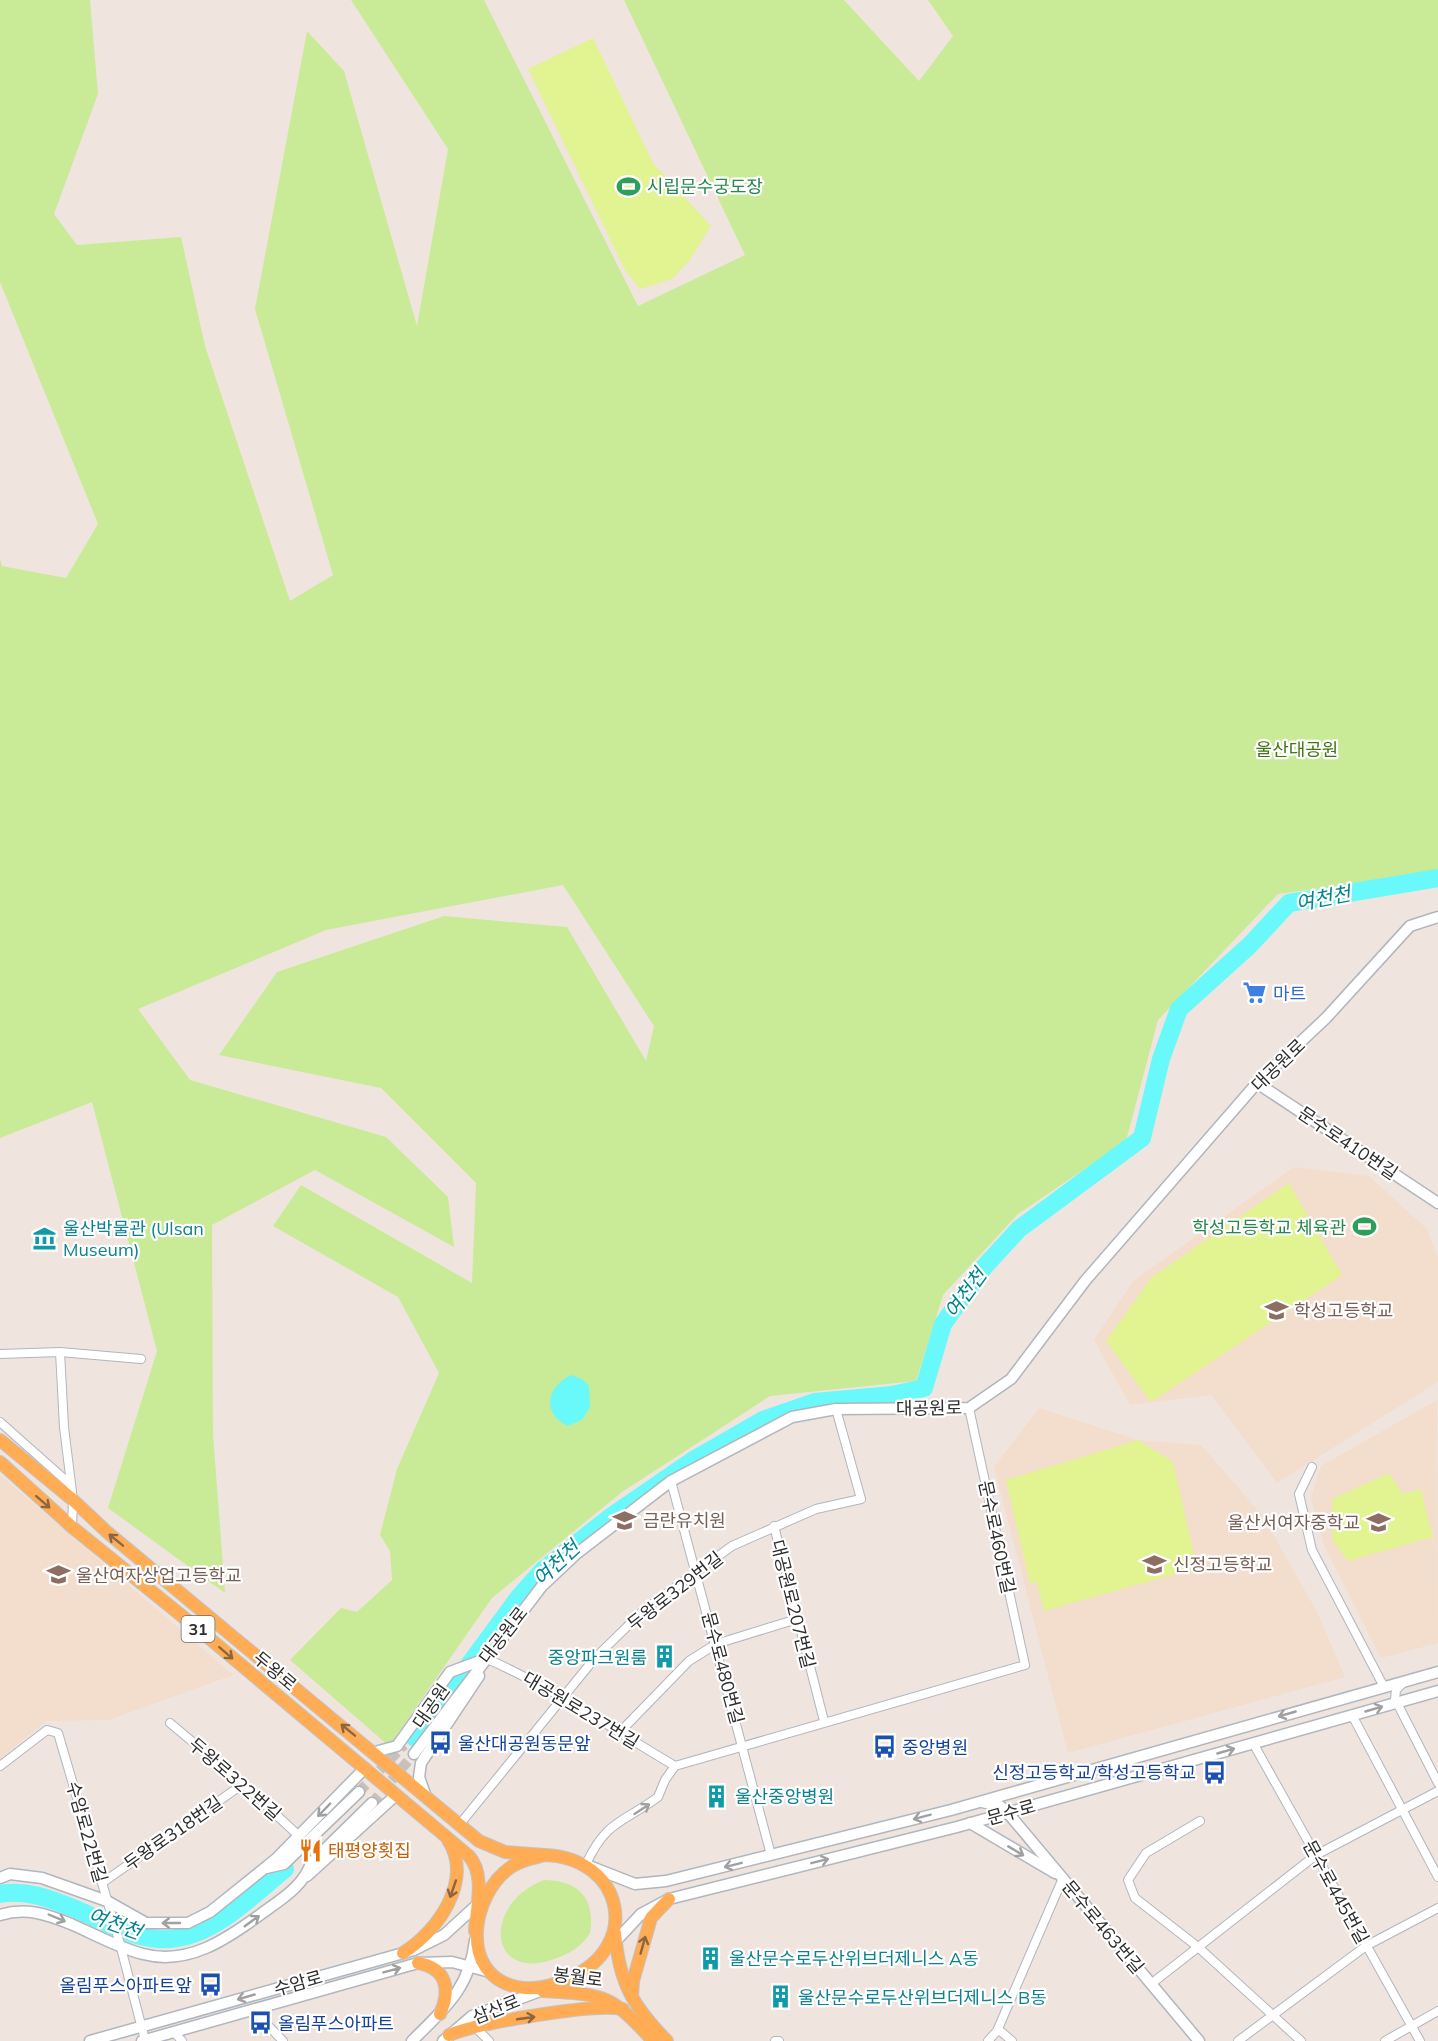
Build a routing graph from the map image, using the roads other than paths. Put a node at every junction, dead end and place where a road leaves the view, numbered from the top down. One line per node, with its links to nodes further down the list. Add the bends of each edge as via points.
1 (1438, 917): 2 (street, 대공원로, via 1410,927 1326,1018)
2 (1257, 1083): 3 (street, 문수로410번길); 7 (street, 대공원로, via 1085,1281 1011,1379)
3 (1438, 1203)
4 (2, 1352): 5 (street)
5 (60, 1352): 6 (street); 14 (street)
6 (141, 1359)
7 (969, 1408): 8 (street, 대공원로); 30 (street, 문수로460번길, via 1025,1665)
8 (836, 1409): 13 (street, 대공원로, via 792,1417); 16 (street, 대공원로207번길, via 861,1499 816,1509)
9 (0, 1422): 14 (street)
10 (0, 1440): 15 (main road)
11 (0, 1462): 17 (main road, 두왕로 / 31, one-way to 17)
12 (1312, 1467): 24 (street, via 1299,1494 1312,1550)
13 (671, 1481): 18 (street, 문수로480번길); 21 (street, 대공원로, via 576,1554 542,1586)
14 (71, 1485): 15 (street)
15 (73, 1500): 17 (street); 37 (main road, one-way to 15)
16 (774, 1526): 18 (street, 두왕로329번길, via 732,1546); 19 (street, 대공원로207번길)
17 (72, 1527): 41 (main road, 두왕로 / 31, one-way to 41)
18 (697, 1571): 20 (street, 문수로480번길); 26 (street, 두왕로329번길, via 644,1610 595,1658)
19 (797, 1619): 20 (street); 30 (street, 대공원로207번길)
20 (716, 1644): 33 (street, via 689,1661); 36 (street, 문수로480번길)
21 (485, 1658): 26 (street, 대공원로237번길); 35 (street, via 450,1672); 38 (street, 대공원로, via 477,1680)
22 (1438, 1672): 23 (street, 문수로)
23 (1407, 1680): 24 (street, 문수로); 27 (street, via 1396,1690)
24 (1384, 1687): 28 (street, 문수로)
25 (1438, 1691): 27 (street, 문수로)
26 (564, 1697): 33 (street, 대공원로237번길); 57 (street, 두왕로329번길)
27 (1397, 1703): 29 (street, 문수로, one-way to 27); 44 (street)
28 (1310, 1708): 32 (street, via 1328,1706 1336,1711 1330,1719); 42 (street, 문수로, one-way to 42)
29 (1352, 1715): 32 (street, 문수로); 53 (street)
30 (824, 1721): 36 (street)
31 (170, 1722): 43 (street, 두왕로322번길)
32 (1315, 1726): 34 (street, 문수로)
33 (619, 1733): 40 (street, 대공원로237번길)
34 (1253, 1743): 46 (street, 문수로, one-way to 34); 62 (street, 문수로445번길)
35 (400, 1745): 37 (street); 38 (street, via 407,1757)
36 (743, 1745): 40 (street); 61 (street, 문수로480번길)
37 (375, 1752): 49 (main road)
38 (417, 1758): 49 (street)
39 (0, 1766): 69 (street, 수암로22번길, via 47,1730 55,1731)
40 (675, 1766): 63 (street, one-way to 40, via 610,1826 658,1797)
41 (365, 1768): 50 (main road, 두왕로 / 31); 59 (street, one-way to 59)
42 (1082, 1773): 45 (street, 문수로); 46 (street, via 1065,1780 1062,1788 1070,1794)
43 (243, 1784): 59 (street, 두왕로322번길); 69 (street, 두왕로318번길)
44 (1438, 1784)
45 (1039, 1785): 51 (street, 문수로); 54 (street, via 1016,1798)
46 (1087, 1790): 54 (street, 문수로)
47 (359, 1791): 64 (street, via 284,1864)
48 (1438, 1791): 53 (street)
49 (425, 1794): 57 (main road)
50 (396, 1795): 58 (main road, 두왕로); 65 (street)
51 (979, 1802): 54 (street); 61 (street, 문수로, one-way to 61)
52 (372, 1803): 65 (street, via 311,1863)
53 (1402, 1809): 62 (street); 66 (street)
54 (1008, 1813): 56 (street, 문수로); 68 (street, 문수로463번길)
55 (1200, 1821): 80 (street, via 1146,1853 1128,1880 1135,1898)
56 (970, 1823): 68 (street, one-way to 68); 71 (street, 문수로, one-way to 56)
57 (460, 1824): 60 (main road, via 493,1849)
58 (444, 1834): 73 (main road, 두왕로, via 476,1865); 81 (main road, one-way to 81, via 457,1863 452,1894 431,1929)
59 (299, 1836): 64 (street)
60 (545, 1855): 63 (main road, via 569,1857); 70 (main road, via 510,1868)
61 (771, 1855): 63 (street, 문수로, one-way to 63, via 644,1884 626,1881)
62 (1316, 1855): 79 (street, 문수로445번길); 80 (street)
63 (586, 1864): 77 (main road, via 610,1895)
64 (266, 1868): 72 (street, one-way to 72, via 210,1912 188,1923 146,1923)
65 (307, 1877): 78 (street, one-way to 65, via 143,1954 169,1956 220,1944)
66 (1438, 1877)
67 (0, 1878): 72 (street, via 10,1874 42,1878)
68 (1063, 1878): 85 (street, 문수로463번길); 98 (street)
69 (102, 1883): 72 (street, 수암로22번길)
70 (489, 1892): 73 (street, 수암로); 76 (main road)
71 (669, 1899): 77 (street, 문수로, via 641,1914); 89 (main road, one-way to 71, via 651,1917)
72 (107, 1902): 78 (street, 수암로22번길)
73 (477, 1906): 76 (main road, 두왕로); 81 (street, 수암로, via 444,1935)
74 (1438, 1908): 79 (street)
75 (0, 1915): 78 (street, one-way to 78, via 20,1910 47,1914)
76 (476, 1931): 83 (street, 삼산로); 84 (main road, via 478,1952)
77 (615, 1935): 86 (main road, via 601,1958); 89 (main road, 봉월로, via 621,1974)
78 (120, 1944): 97 (street, 수암로22번길)
79 (1366, 1946): 94 (street); 95 (street, 문수로445번길)
80 (1198, 1947): 85 (street); 94 (street)
81 (403, 1953): 97 (street, 수암로, one-way to 97)
82 (418, 1963): 83 (street, 수암로); 91 (street, 수암로, one-way to 82); 93 (main road, via 433,1967 446,1981 447,1995)
83 (471, 1965): 84 (street, 수암로); 93 (street, 삼산로, via 459,1991)
84 (490, 1972): 87 (main road)
85 (1151, 1984): 111 (street, 문수로463번길)
86 (554, 1985): 87 (main road); 88 (street, 삼산로)
87 (517, 1987): 88 (main road, 봉월로)
88 (540, 1991): 90 (main road, 봉월로, via 597,1995); 101 (street, 삼산로, via 472,2016)
89 (632, 1998): 100 (main road, 봉월로)
90 (623, 2009): 96 (main road, one-way to 90, via 602,2008); 100 (main road, 봉월로)
91 (253, 2010): 99 (street, 수암로); 105 (street, 수암로)
92 (1438, 2011): 95 (street)
93 (440, 2014): 106 (street, 삼산로)
94 (1272, 2015): 112 (street); 113 (street)
95 (1411, 2025): 114 (street); 115 (street, 문수로445번길)
96 (474, 2026): 101 (main road); 107 (street)
97 (141, 2027): 102 (street, 수암로); 103 (street, 수암로22번길)
98 (998, 2029): 109 (street); 110 (street)
99 (174, 2032): 103 (street, 수암로); 104 (street)
100 (653, 2036): 108 (main road)
101 (446, 2038)
102 (90, 2041)
103 (143, 2041)
104 (182, 2041)
105 (284, 2041)
106 (412, 2041)
107 (489, 2041)
108 (667, 2041)
109 (988, 2041)
110 (1012, 2041)
111 (1200, 2041)
112 (1238, 2041)
113 (1301, 2041)
114 (1385, 2041)
115 (1420, 2041)

